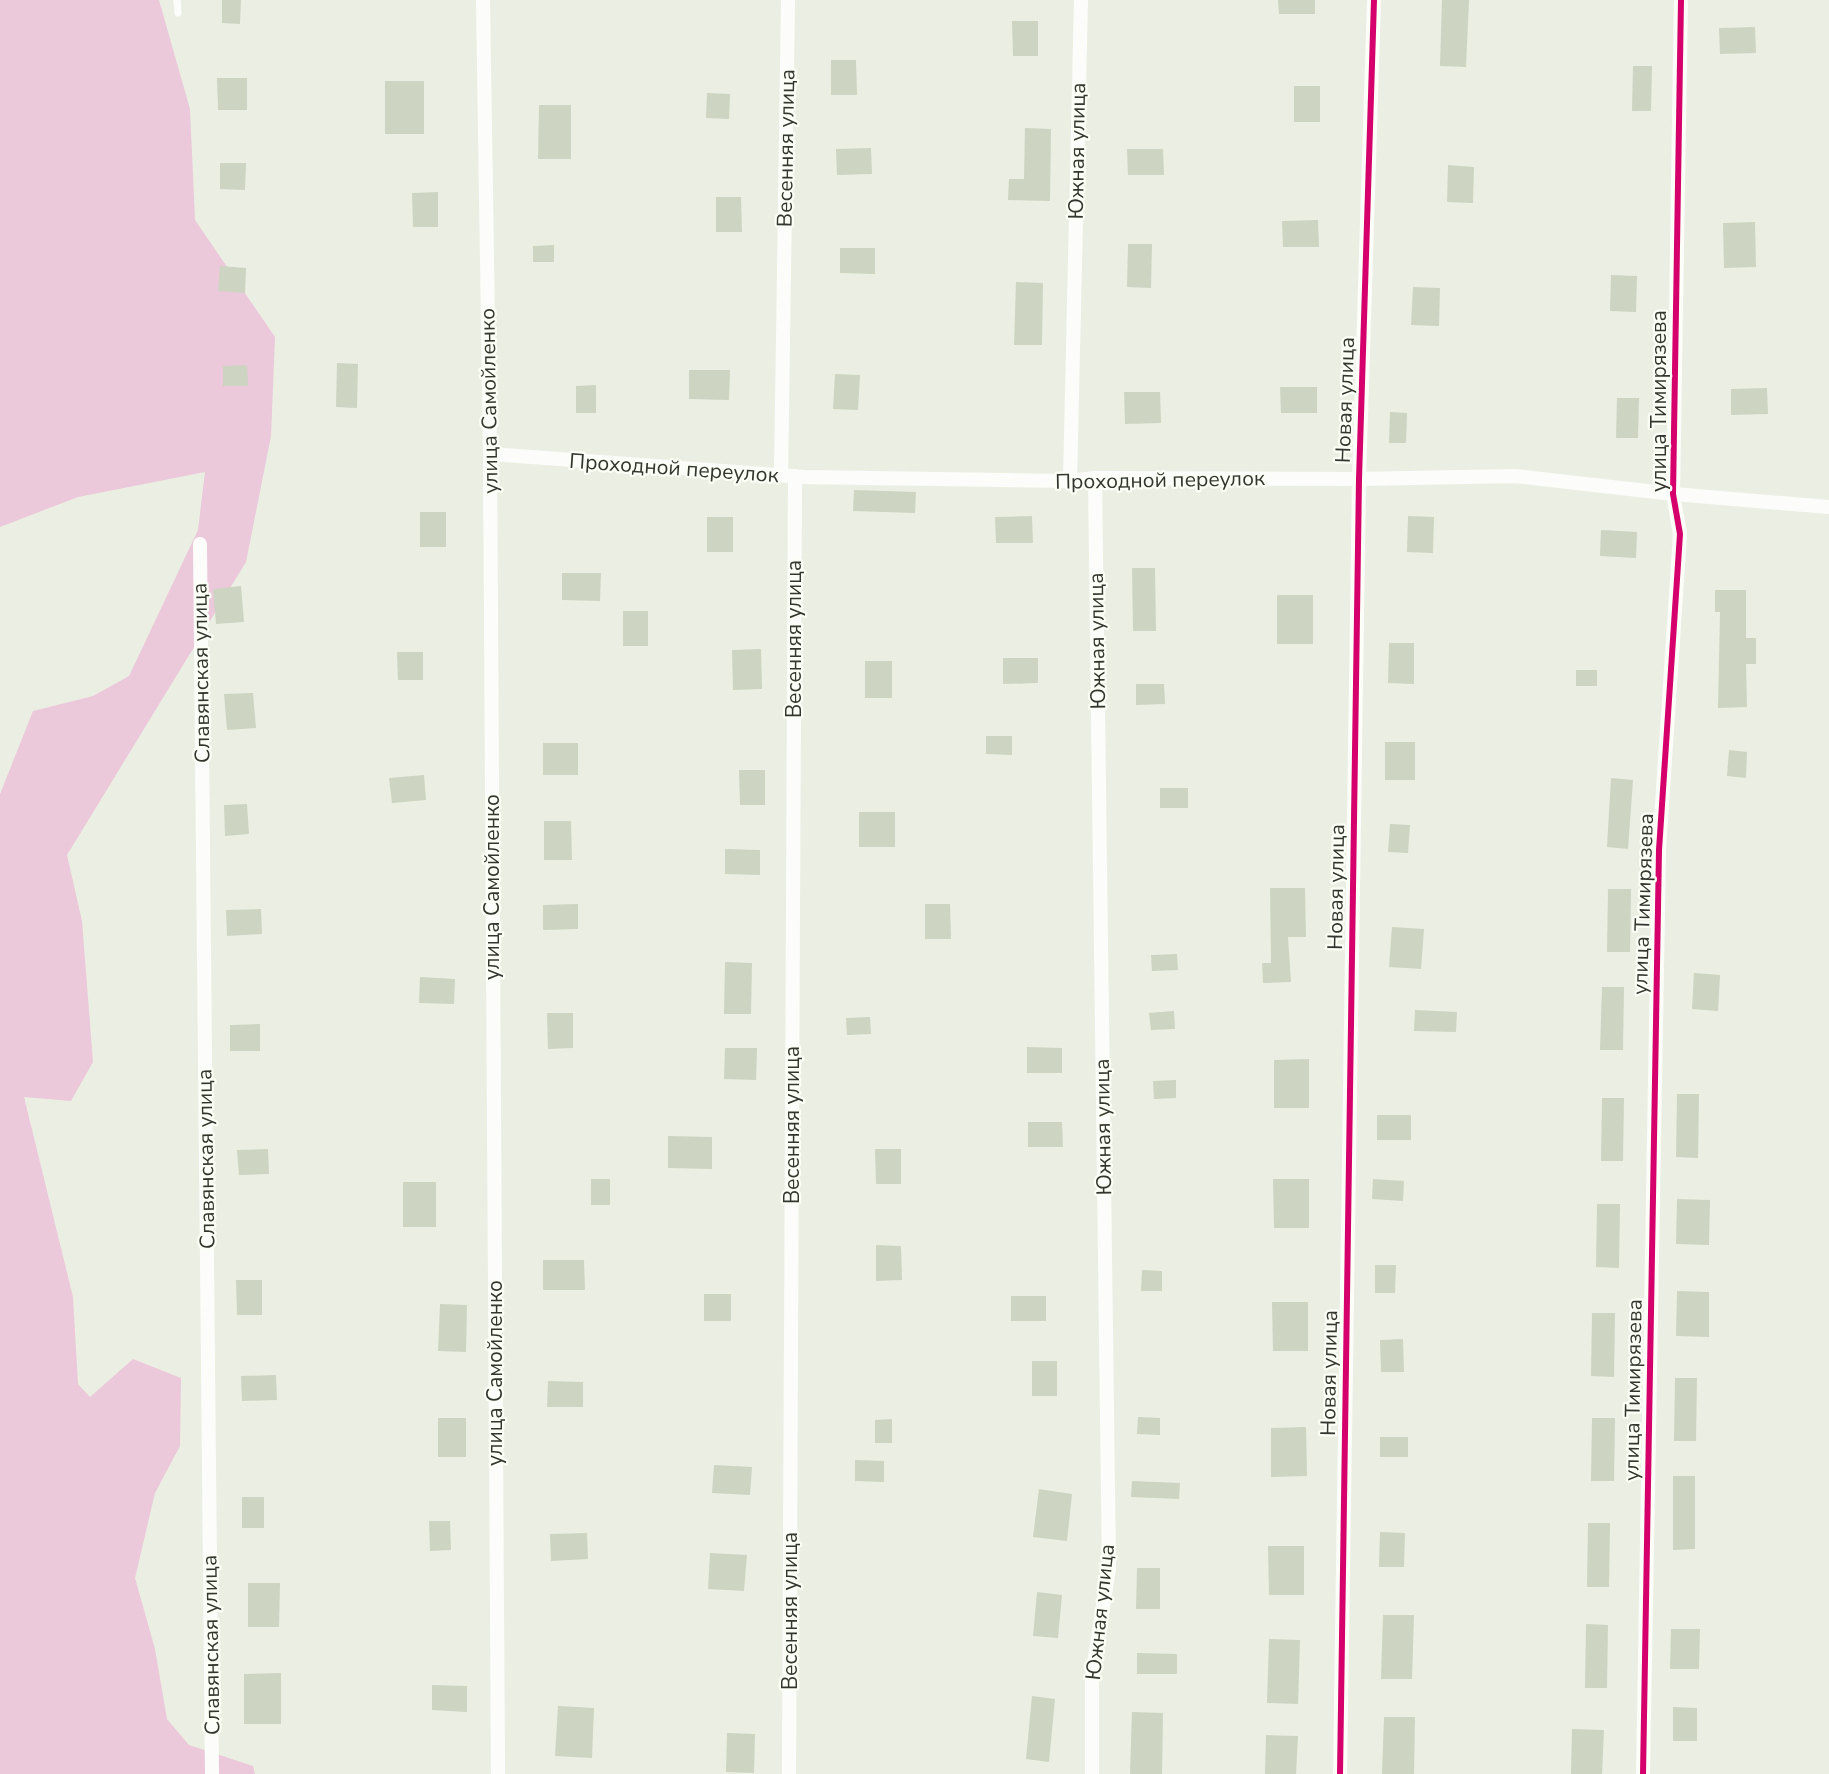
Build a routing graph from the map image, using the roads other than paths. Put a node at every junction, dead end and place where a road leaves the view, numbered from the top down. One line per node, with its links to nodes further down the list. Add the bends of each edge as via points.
1 (177, 0): 7 (lane)
2 (483, 0): 8 (street, улица Самойленко)
3 (788, 0): 9 (street, Весенняя улица)
4 (1081, 0): 12 (street, Южная улица)
5 (1374, 0): 11 (street, Новая улица)
6 (1681, 0): 13 (street, улица Тимирязева)
7 (178, 13)
8 (490, 454): 9 (street, Проходной переулок); 17 (street, улица Самойленко)
9 (788, 476): 12 (street, Проходной переулок); 18 (street, Весенняя улица)
10 (1095, 478): 11 (street, Проходной переулок); 12 (street, Проходной переулок); 19 (street, Южная улица, via 1109,1569 1092,1676)
11 (1359, 479): 13 (street, Проходной переулок, via 1515,476); 20 (street, Новая улица)
12 (1070, 481)
13 (1673, 494): 14 (street, Проходной переулок); 21 (street, улица Тимирязева, via 1680,534 1659,850)
14 (1829, 507)
15 (200, 544): 16 (street, Славянская улица)
16 (212, 1774)
17 (498, 1774)
18 (789, 1774)
19 (1092, 1774)
20 (1340, 1774)
21 (1643, 1774)

